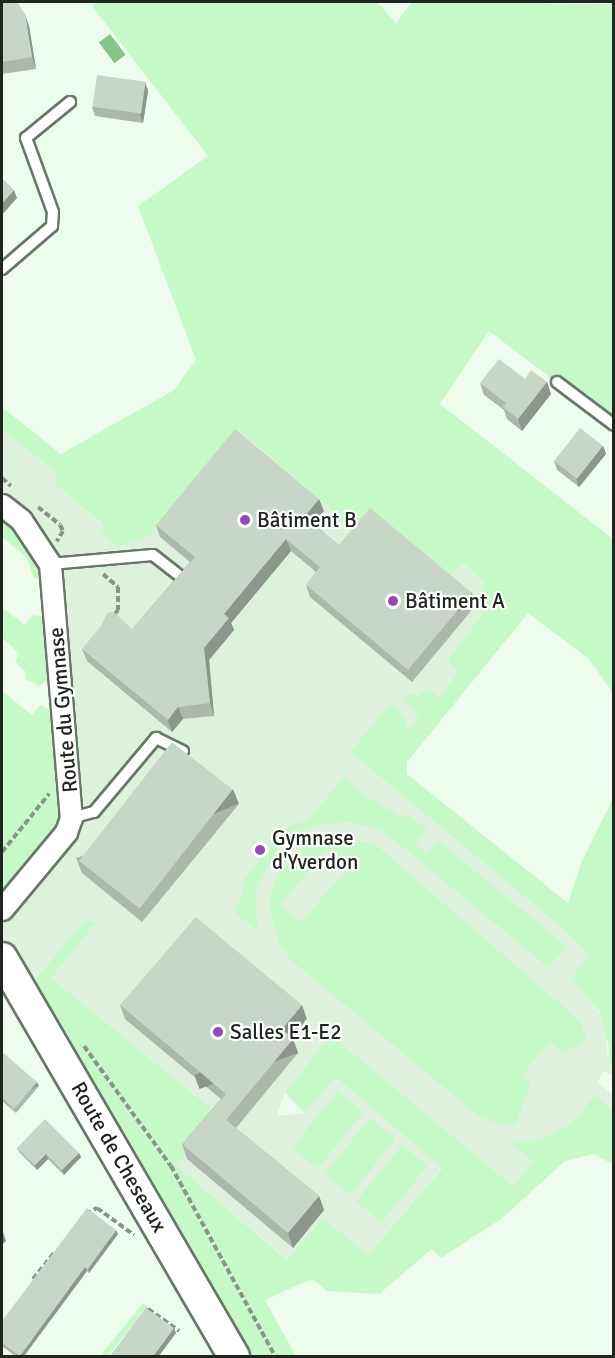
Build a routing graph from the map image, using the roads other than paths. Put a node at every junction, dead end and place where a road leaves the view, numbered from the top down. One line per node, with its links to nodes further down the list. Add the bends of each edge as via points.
1 (70, 102): 2 (lane, via 26,138 53,212 51,226)
2 (2, 269)
3 (557, 382): 4 (lane)
4 (614, 425)
5 (2, 505): 6 (street, Route du Gymnase, via 21,520)
6 (50, 564): 7 (lane, via 153,555); 9 (street, Route du Gymnase)
7 (180, 576)
8 (187, 753): 9 (lane, via 156,738 94,812)
9 (71, 818): 10 (street, Route du Gymnase, via 66,832)
10 (2, 909)
11 (2, 958): 12 (street, Route de Cheseaux)
12 (234, 1356)

